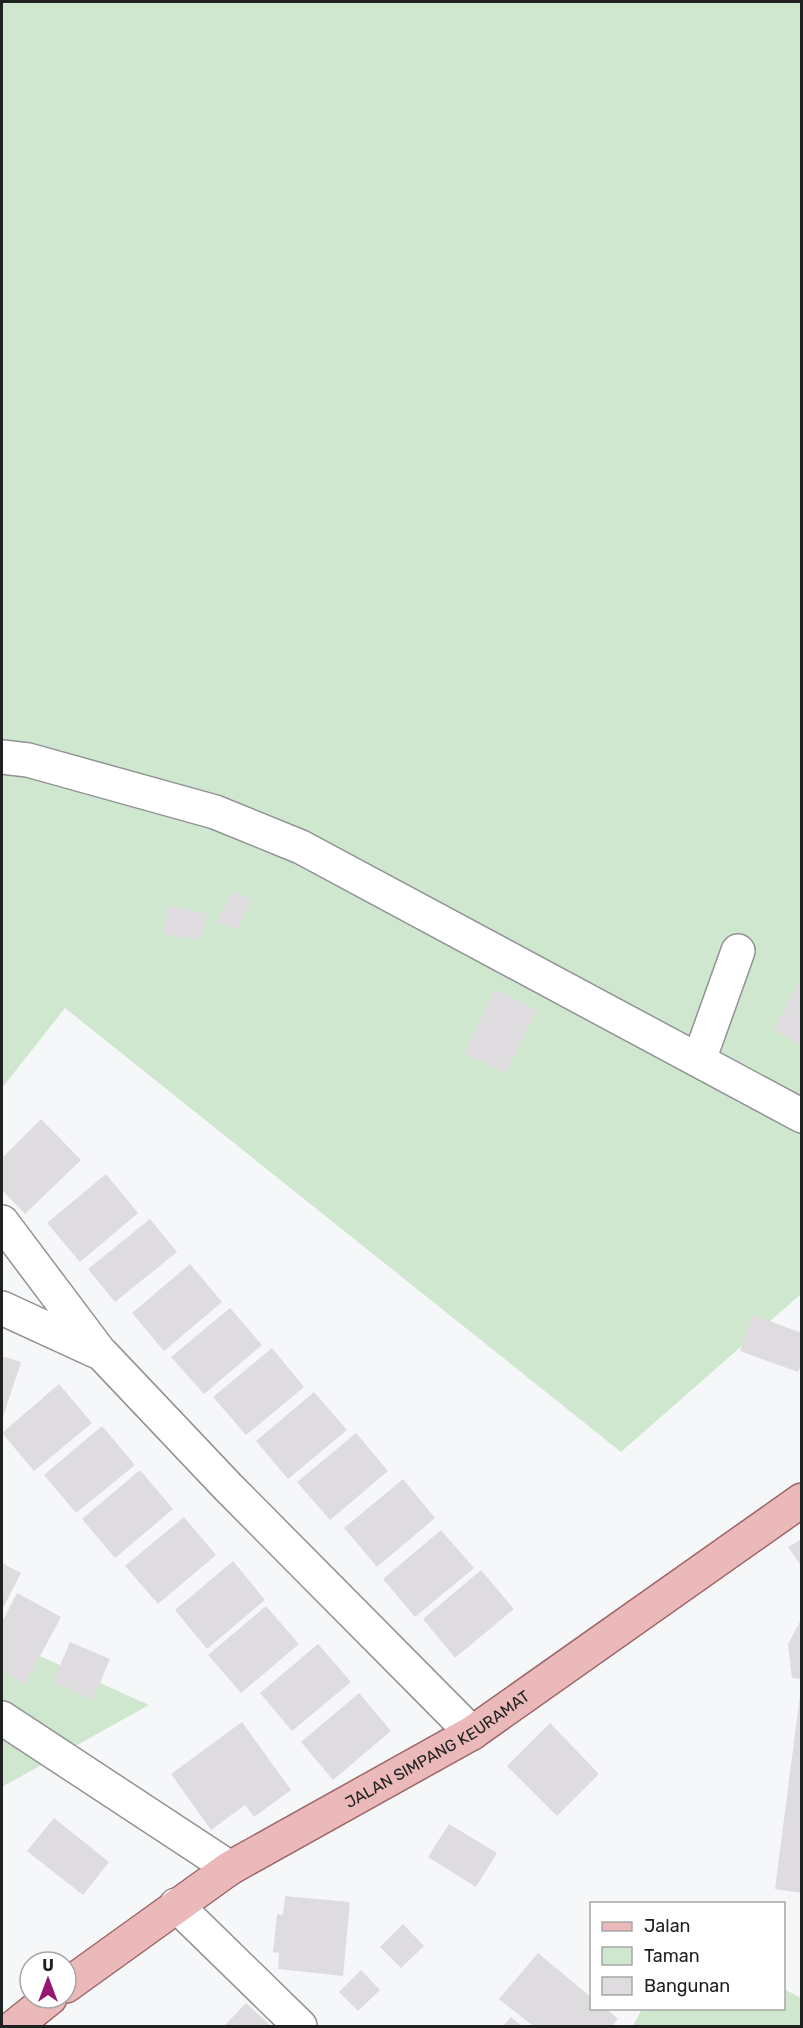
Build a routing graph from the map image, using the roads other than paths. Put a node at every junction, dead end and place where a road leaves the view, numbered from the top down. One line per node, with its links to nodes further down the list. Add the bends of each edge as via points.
1 (2, 757): 3 (street, via 28,760 215,812 302,847)
2 (738, 951): 3 (street)
3 (699, 1060): 4 (street)
4 (801, 1116)
5 (2, 1222): 7 (street)
6 (2, 1308): 7 (street)
7 (102, 1354): 10 (street)
8 (801, 1500): 10 (main road, JALAN SIMPANG KEURAMAT)
9 (2, 1718): 11 (street)
10 (472, 1733): 11 (main road, JALAN SIMPANG KEURAMAT)
11 (230, 1868): 12 (main road, JALAN SIMPANG KEURAMAT)
12 (176, 1905): 13 (main road, JALAN SIMPANG KEURAMAT); 16 (street)
13 (78, 1977)
14 (35, 2010): 15 (main road)
15 (15, 2026)
16 (300, 2026)

